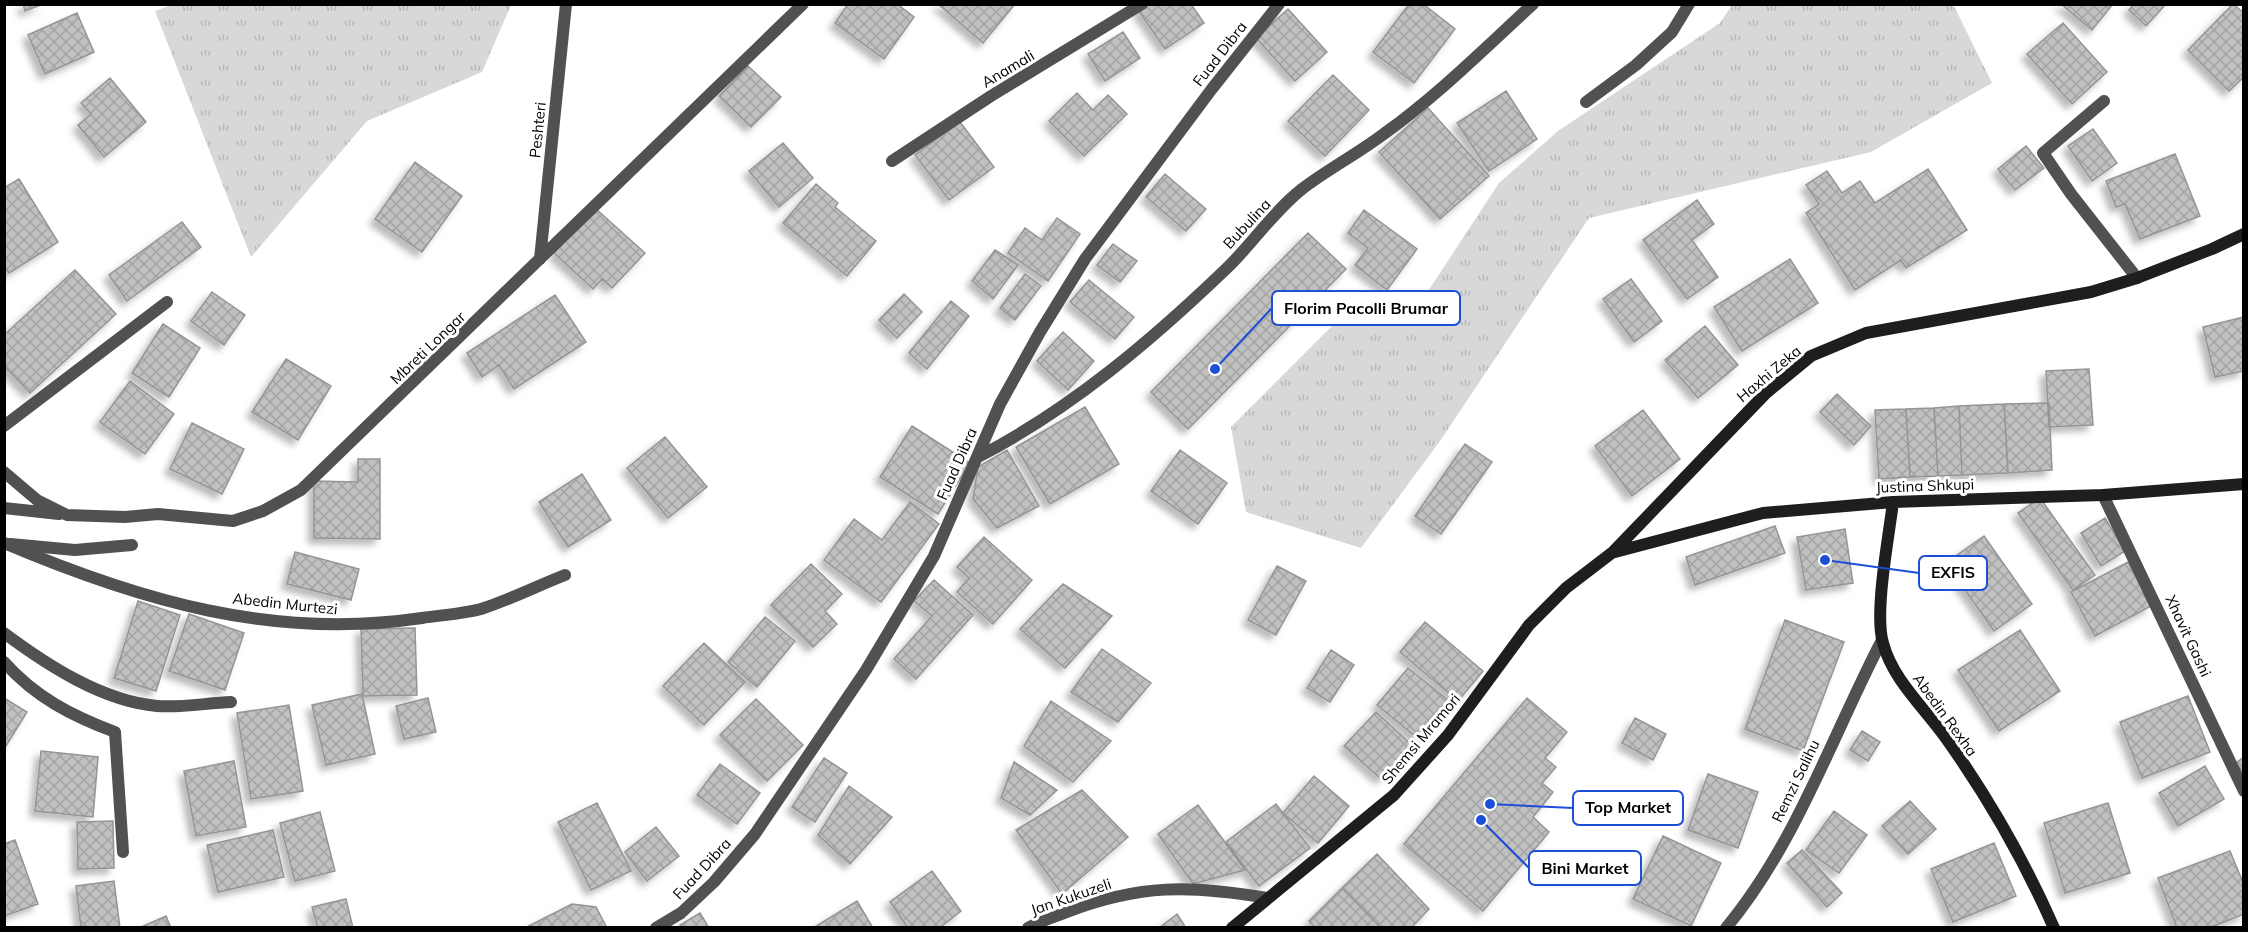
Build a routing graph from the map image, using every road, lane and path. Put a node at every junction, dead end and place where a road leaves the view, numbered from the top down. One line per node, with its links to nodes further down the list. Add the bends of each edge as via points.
1 (566, 4): 11 (street, Peshteri)
2 (803, 4): 11 (street, Mbreti Longar)
3 (1142, 4): 9 (street, Anamali)
4 (1279, 4): 15 (street, Fuad Dibra, via 1085,260 1000,404)
5 (1533, 4): 15 (street, Bubulina, via 1387,133 1303,189 1265,223 1229,266 1079,396 1028,431)
6 (1689, 4): 8 (street, via 1672,32 1636,66)
7 (2104, 101): 12 (street, via 2043,153)
8 (1586, 102)
9 (892, 161)
10 (2244, 234): 12 (street, Haxhi Zeka)
11 (540, 259): 21 (street, Mbreti Longar, via 301,490 263,512 233,521 158,514)
12 (2137, 278): 24 (street, Haxhi Zeka, via 2091,292 1866,333 1811,356 1766,393)
13 (167, 302): 14 (street)
14 (4, 426)
15 (978, 457): 33 (street, Fuad Dibra, via 928,565 866,670 755,834 714,882 681,913)
16 (4, 472): 21 (street, Mbreti Longar, via 37,500)
17 (2244, 484): 18 (street, Justina Shkupi)
18 (2103, 495): 19 (street, Justina Shkupi); 30 (street, Xhavit Gashi)
19 (1893, 502): 24 (street, Justina Shkupi, via 1763,513); 27 (street, Abedin Rexha, via 1880,617)
20 (4, 508): 21 (street)
21 (67, 514)
22 (5, 543): 23 (street, Abedin Murtezi, via 75,550); 25 (street, Abedin Murtezi, via 144,595 242,618 325,626 399,621 479,609)
23 (132, 545)
24 (1613, 552): 32 (street, Shemsi Mramori, via 1566,588 1530,625 1448,735 1394,795)
25 (565, 575)
26 (4, 633): 29 (street, via 40,660 113,694 156,706)
27 (1882, 640): 36 (street, Remzi Salihu, via 1771,862); 37 (street, Abedin Rexha, via 1890,664 1948,740 2002,826)
28 (4, 662): 31 (street, via 22,682 71,715 115,732)
29 (231, 702)
30 (2244, 790)
31 (123, 852)
32 (1267, 898): 34 (street, Jan Kukuzeli, via 1213,889 1162,888 1103,898); 35 (street, Shemsi Mramori)
33 (656, 927)
34 (1028, 927)
35 (1232, 927)
36 (1726, 927)
37 (2054, 927)

